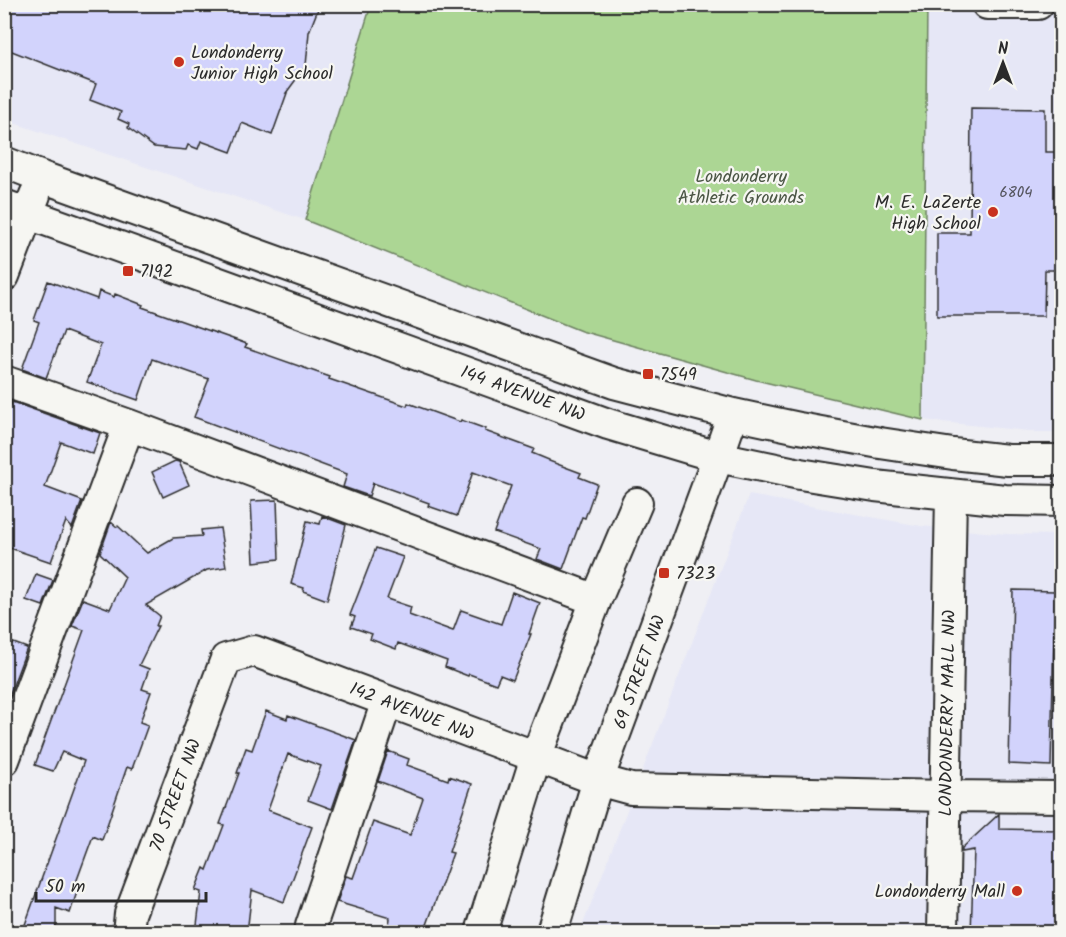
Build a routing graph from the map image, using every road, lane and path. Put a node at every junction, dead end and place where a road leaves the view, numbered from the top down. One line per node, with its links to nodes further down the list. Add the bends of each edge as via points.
1 (987, 4): 2 (street)
2 (1038, 4)
3 (4, 162): 4 (street)
4 (42, 177): 5 (street); 8 (street, via 614,383)
5 (16, 209): 6 (street); 10 (street, 144 AVENUE NW, via 608,424)
6 (4, 276)
7 (4, 381): 9 (street)
8 (733, 414): 10 (street, 69 STREET NW); 11 (street, via 953,454)
9 (129, 425): 15 (street); 19 (street)
10 (718, 457): 12 (street, 144 AVENUE NW, via 800,474); 20 (street, 69 STREET NW)
11 (1062, 460)
12 (951, 494): 13 (street, 144 AVENUE NW); 21 (street, LONDONDERRY MALL NW)
13 (1062, 501)
14 (637, 503): 15 (street)
15 (596, 600): 18 (street)
16 (226, 659): 17 (street, 142 AVENUE NW, via 254,651); 23 (street, 70 STREET NW, via 130,914)
17 (387, 701): 18 (street, 142 AVENUE NW); 24 (street)
18 (536, 757): 20 (street, 142 AVENUE NW); 25 (street)
19 (4, 760)
20 (598, 780): 21 (street, 142 AVENUE NW, via 631,789); 26 (street, 69 STREET NW)
21 (946, 796): 22 (street, 142 AVENUE NW); 27 (street, LONDONDERRY MALL NW)
22 (1062, 797)
23 (129, 933)
24 (310, 933)
25 (481, 933)
26 (552, 933)
27 (943, 933)

